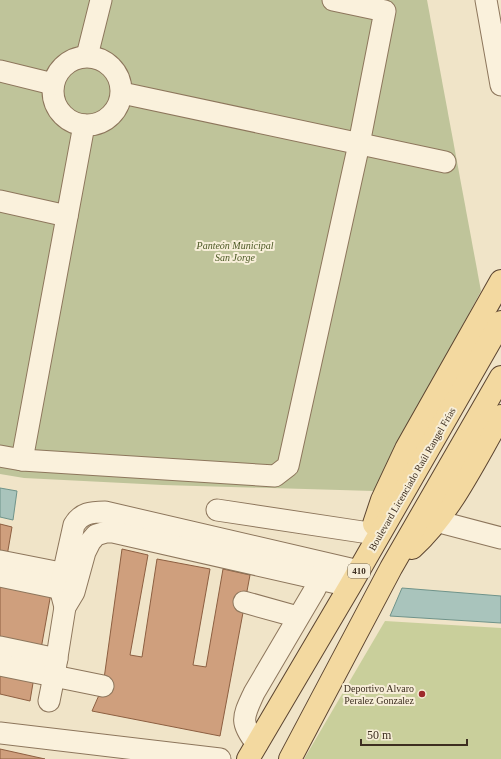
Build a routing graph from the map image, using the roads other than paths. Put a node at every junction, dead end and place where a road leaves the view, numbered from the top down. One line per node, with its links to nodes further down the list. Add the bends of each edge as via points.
1 (100, 0): 4 (street)
2 (333, 0): 10 (street, via 385,11)
3 (486, 0): 7 (street)
4 (87, 56): 6 (street, via 65,64 57,72); 8 (street, via 99,58 109,64 121,82)
5 (0, 71): 6 (street)
6 (53, 84): 9 (street, via 56,106 63,116)
7 (501, 85)
8 (122, 93): 9 (street, via 120,103 106,120); 10 (street)
9 (84, 125): 13 (street)
10 (359, 144): 11 (street); 19 (street, via 288,466 275,476)
11 (446, 162)
12 (0, 201): 13 (street)
13 (68, 216): 19 (street)
14 (501, 281): 22 (main road, via 406,449)
15 (501, 322): 27 (main road, Boulevard Licenciado Raúl Rangel Frías / 410)
16 (497, 384): 25 (main road, 410)
17 (501, 416): 21 (main road)
18 (0, 456): 19 (street)
19 (22, 460)
20 (217, 510): 22 (street)
21 (436, 521): 23 (street); 25 (main road, via 418,543)
22 (369, 533): 27 (main road)
23 (501, 538)
24 (0, 562): 29 (street)
25 (391, 568): 40 (main road, 410)
26 (324, 572): 27 (street); 29 (street, via 208,553 106,532 96,535 90,542); 31 (street)
27 (358, 573): 38 (main road, Boulevard Licenciado Raúl Rangel Frías / 410)
28 (0, 576): 29 (street)
29 (68, 587): 34 (street)
30 (244, 602): 31 (street)
31 (298, 617): 38 (street, via 249,705 244,721)
32 (0, 647): 34 (street)
33 (0, 665): 34 (street)
34 (56, 668): 35 (street); 36 (street)
35 (103, 686)
36 (49, 701)
37 (0, 733): 39 (street)
38 (252, 752)
39 (207, 758)
40 (290, 759)

